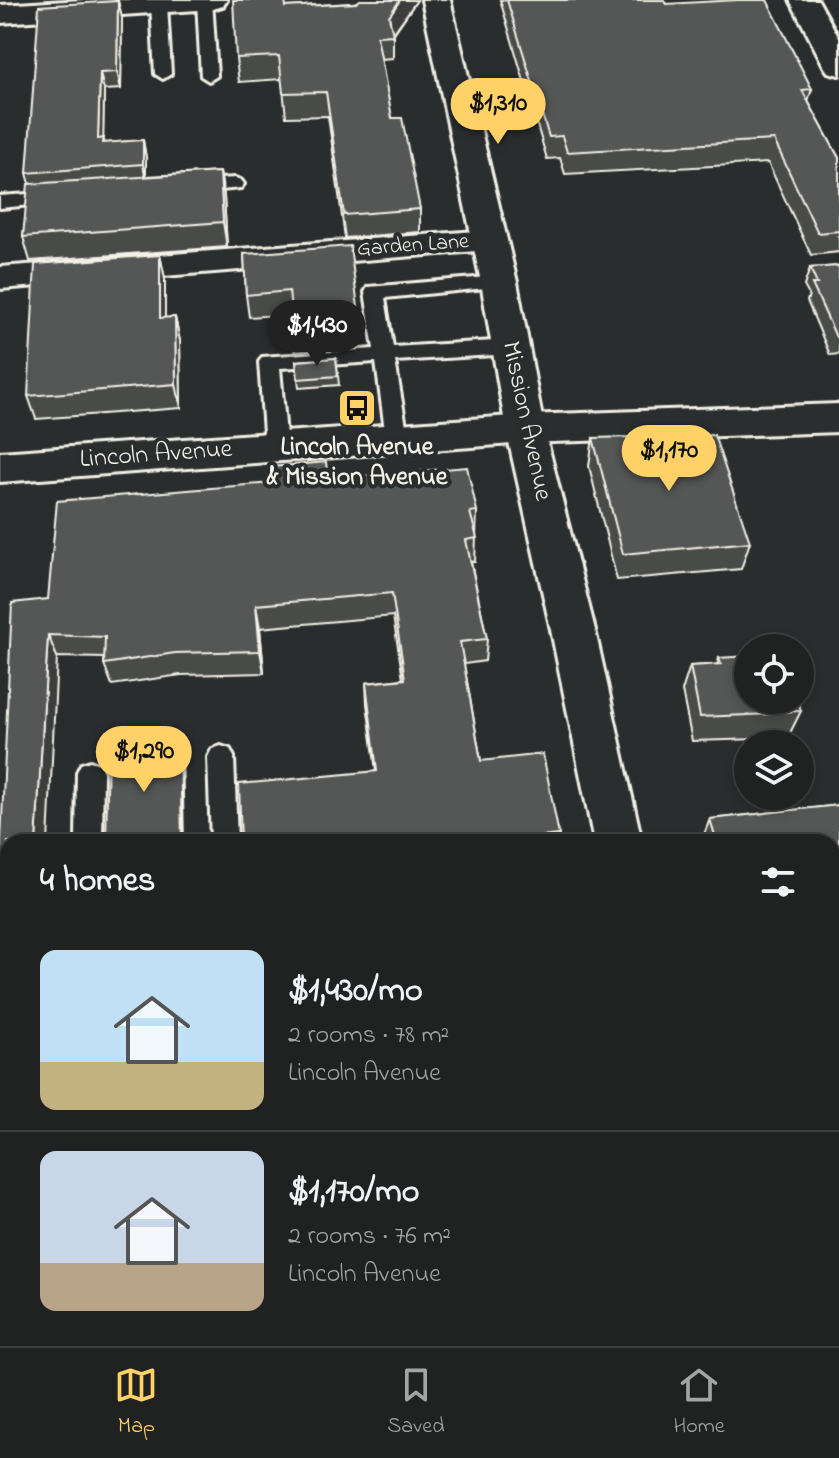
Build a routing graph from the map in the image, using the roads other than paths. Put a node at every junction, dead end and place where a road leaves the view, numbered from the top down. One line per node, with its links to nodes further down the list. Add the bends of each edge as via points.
1 (213, 0): 4 (street)
2 (436, 0): 14 (street, Mission Avenue)
3 (804, 0): 7 (street)
4 (205, 1): 5 (street); 9 (lane)
5 (159, 4): 6 (street); 8 (lane)
6 (0, 14)
7 (839, 66)
8 (163, 74)
9 (209, 76)
10 (235, 184): 11 (lane)
11 (172, 189)
12 (78, 196): 13 (lane)
13 (0, 202)
14 (490, 241): 15 (street, Garden Lane, via 191,268); 16 (street, Mission Avenue)
15 (0, 278)
16 (499, 282): 17 (street, Mission Avenue); 18 (lane, via 375,292)
17 (511, 347): 18 (lane); 20 (street, Mission Avenue)
18 (384, 355): 21 (lane); 22 (lane, via 269,362)
19 (839, 418): 20 (street, Lincoln Avenue)
20 (525, 429): 21 (street, Lincoln Avenue); 28 (street, Mission Avenue)
21 (397, 438): 22 (street, Lincoln Avenue)
22 (276, 447): 23 (street, Lincoln Avenue)
23 (0, 467)
24 (221, 757): 27 (lane)
25 (90, 772): 26 (lane)
26 (89, 834)
27 (224, 834)
28 (616, 834)

